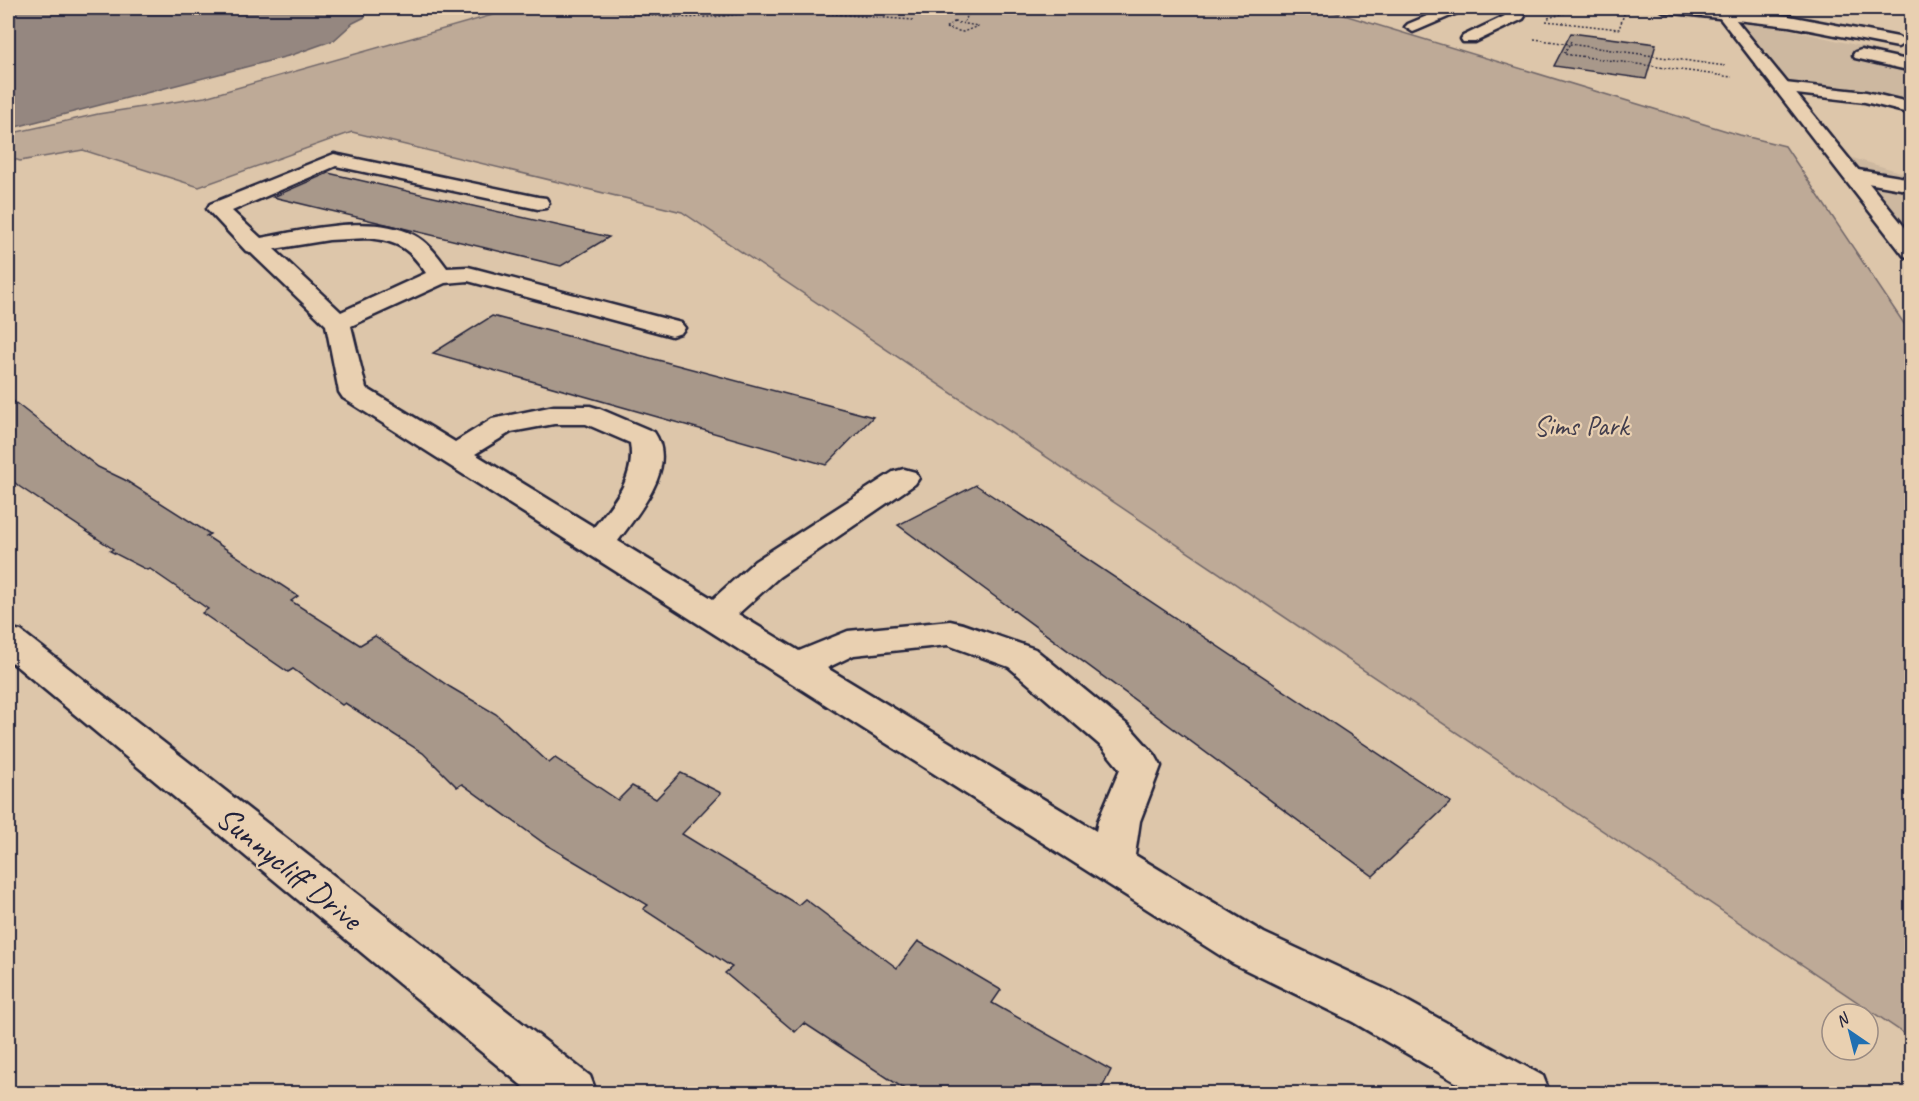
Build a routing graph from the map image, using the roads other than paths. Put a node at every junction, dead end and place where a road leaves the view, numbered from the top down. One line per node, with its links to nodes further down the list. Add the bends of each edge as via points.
1 (1457, 8): 5 (main road)
2 (1497, 8): 7 (main road, via 1518,16)
3 (1665, 8): 4 (main road)
4 (1728, 16): 6 (main road); 8 (main road, via 1789,21); 11 (main road)
5 (1413, 27)
6 (1783, 37)
7 (1469, 39)
8 (1898, 42)
9 (1841, 50): 10 (main road)
10 (1911, 66)
11 (1785, 88): 12 (main road, via 1866,97); 13 (main road)
12 (1911, 109)
13 (1852, 175): 14 (main road); 16 (main road)
14 (1911, 185)
15 (538, 203): 17 (main road, via 334,160 218,209)
16 (1909, 244)
17 (254, 246): 18 (main road, via 323,235 382,233 403,238 415,246); 19 (main road)
18 (440, 276): 19 (main road); 20 (main road, via 468,274)
19 (339, 323): 21 (main road, via 353,392)
20 (672, 328)
21 (454, 455): 23 (main road); 23 (main road, via 502,425 554,415 590,415 644,438 648,460 633,499)
22 (904, 478): 24 (main road, via 767,569)
23 (598, 544): 24 (main road)
24 (715, 616): 26 (main road)
25 (8, 640): 28 (main road, Sunnycliff Drive)
26 (796, 667): 27 (main road); 27 (main road, via 848,643 950,633 1022,658 1116,737 1141,766 1119,821)
27 (1112, 863): 29 (main road, via 1248,948 1370,1006)
28 (572, 1094)
29 (1525, 1094)

